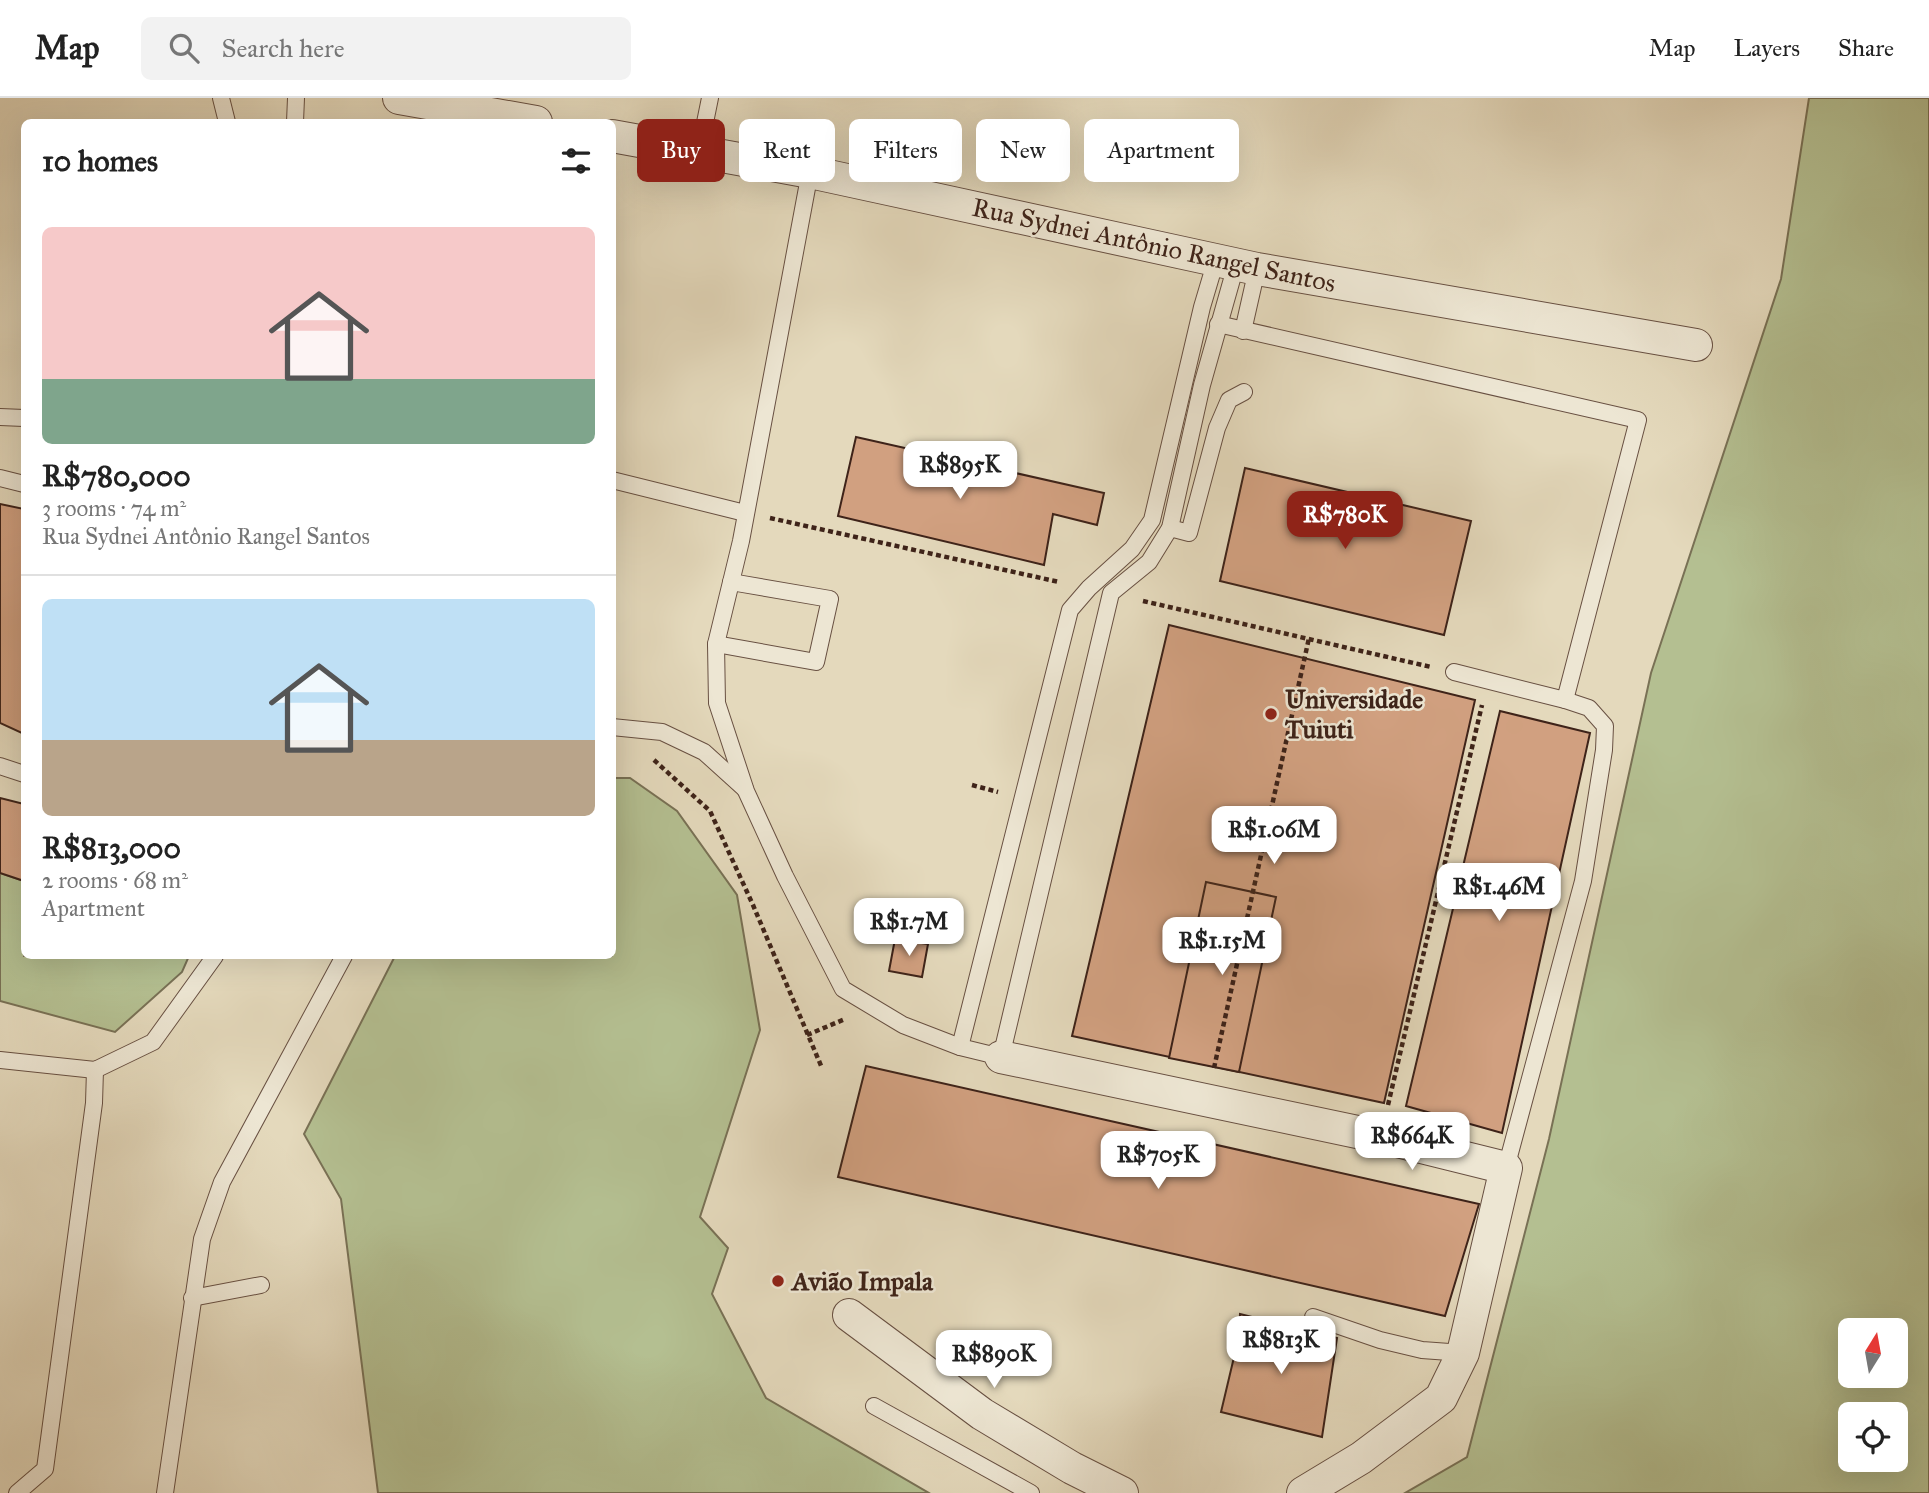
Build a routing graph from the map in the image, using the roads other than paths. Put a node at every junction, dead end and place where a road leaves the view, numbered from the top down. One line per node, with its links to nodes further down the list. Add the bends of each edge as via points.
1 (221, 98): 5 (lane)
2 (296, 98): 6 (lane)
3 (399, 98): 7 (street)
4 (710, 98): 8 (lane)
5 (226, 119)
6 (295, 119)
7 (519, 119)
8 (706, 119)
9 (616, 137): 10 (street, Rua Sydnei Antônio Rangel Santos)
10 (637, 141)
11 (835, 177): 13 (street, Rua Sydnei Antônio Rangel Santos)
12 (808, 182): 23 (lane)
13 (1236, 265): 14 (lane); 15 (lane); 16 (street, Rua Sydnei Antônio Rangel Santos); 35 (lane, via 1202,307 1152,520 1132,549 1070,610)
14 (1218, 324): 15 (lane); 24 (lane)
15 (1242, 331): 28 (lane, via 1638,420)
16 (1696, 345)
17 (1244, 392): 24 (lane, via 1229,400 1217,428 1189,533)
18 (0, 417): 19 (lane)
19 (21, 418)
20 (0, 478): 22 (lane)
21 (616, 481): 23 (lane)
22 (21, 483)
23 (746, 513): 25 (lane)
24 (1170, 528): 36 (lane, via 1149,562 1111,593)
25 (732, 582): 26 (lane); 26 (lane, via 830,599 816,662)
26 (716, 644): 32 (lane, via 717,703)
27 (1454, 672): 28 (lane)
28 (1565, 700): 39 (lane, via 1590,708 1605,726 1604,750 1583,881)
29 (616, 727): 32 (lane, via 662,732 704,752)
30 (0, 766): 31 (lane)
31 (21, 773)
32 (746, 791): 35 (lane, via 844,989 903,1025)
33 (213, 959): 38 (lane, via 153,1042)
34 (342, 959): 41 (lane, via 222,1182 202,1239)
35 (960, 1047): 36 (lane)
36 (1001, 1057): 39 (street)
37 (0, 1060): 38 (lane)
38 (96, 1070): 46 (lane, via 45,1469)
39 (1506, 1168): 44 (street)
40 (261, 1285): 41 (lane)
41 (192, 1298): 47 (lane)
42 (849, 1315): 49 (street, via 982,1414)
43 (1313, 1317): 44 (lane, via 1380,1340)
44 (1463, 1353): 50 (street, via 1441,1398 1361,1458)
45 (874, 1406): 48 (lane)
46 (17, 1493)
47 (165, 1493)
48 (1031, 1493)
49 (1122, 1493)
50 (1303, 1493)

